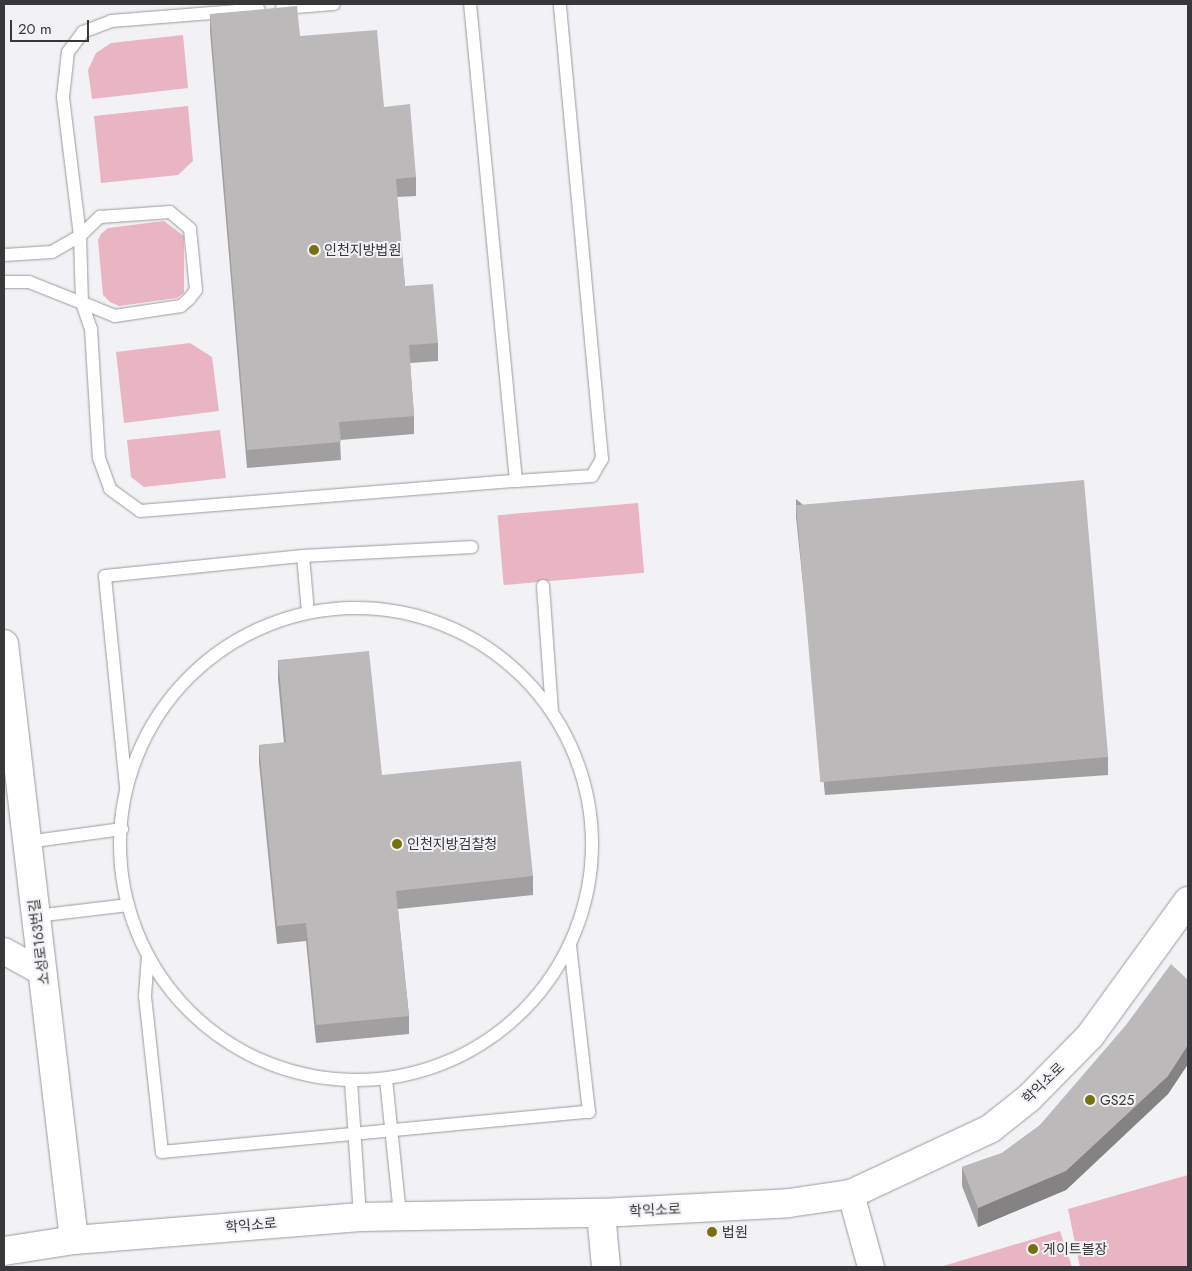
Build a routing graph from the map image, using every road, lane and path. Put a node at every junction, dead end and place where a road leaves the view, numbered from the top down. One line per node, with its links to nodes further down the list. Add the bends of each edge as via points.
1 (334, 4): 4 (lane, via 111,21 83,32 68,52 63,96)
2 (470, 4): 8 (lane)
3 (560, 4): 8 (lane, via 602,459 592,476)
4 (80, 236): 5 (lane, via 52,252); 7 (lane); 7 (lane, via 100,217 170,212 190,228 196,290 181,306 114,316)
5 (4, 255)
6 (4, 282): 7 (lane, via 29,282)
7 (82, 303): 8 (lane, via 91,329 98,458 110,490 140,511)
8 (516, 481)
9 (472, 547): 10 (lane)
10 (303, 556): 12 (lane); 15 (lane, via 105,576)
11 (543, 586): 14 (lane)
12 (308, 612): 14 (lane, via 358,606 415,614 468,634 515,668); 15 (lane, via 248,633 201,665 163,708 136,758)
13 (4, 644): 17 (street, 소성로163번길)
14 (552, 711): 21 (lane, via 578,761 591,817 591,874)
15 (127, 794): 16 (lane)
16 (122, 829): 17 (lane); 19 (lane, via 122,870)
17 (27, 842): 20 (street, 소성로163번길)
18 (1188, 901): 29 (street, 학익소로, via 1090,1036 1028,1098 990,1129)
19 (128, 905): 20 (lane); 23 (lane)
20 (36, 916): 24 (street, 소성로163번길)
21 (570, 944): 25 (lane, via 530,1006 496,1036 457,1059); 27 (lane, via 589,1112)
22 (4, 951): 24 (street)
23 (148, 956): 26 (lane, via 172,994 204,1026 241,1052 282,1070); 28 (lane, via 145,996 162,1152)
24 (42, 972): 33 (street, 소성로163번길)
25 (386, 1079): 26 (lane); 27 (lane)
26 (351, 1080): 28 (lane)
27 (393, 1130): 28 (lane); 31 (lane)
28 (355, 1134): 32 (lane)
29 (851, 1194): 30 (street, 학익소로, via 789,1203); 36 (street)
30 (601, 1213): 31 (street, 학익소로); 35 (street)
31 (400, 1215): 32 (street, 학익소로)
32 (360, 1217): 33 (street, 학익소로)
33 (74, 1240): 34 (street, 학익소로)
34 (4, 1251)
35 (606, 1267)
36 (871, 1267)

